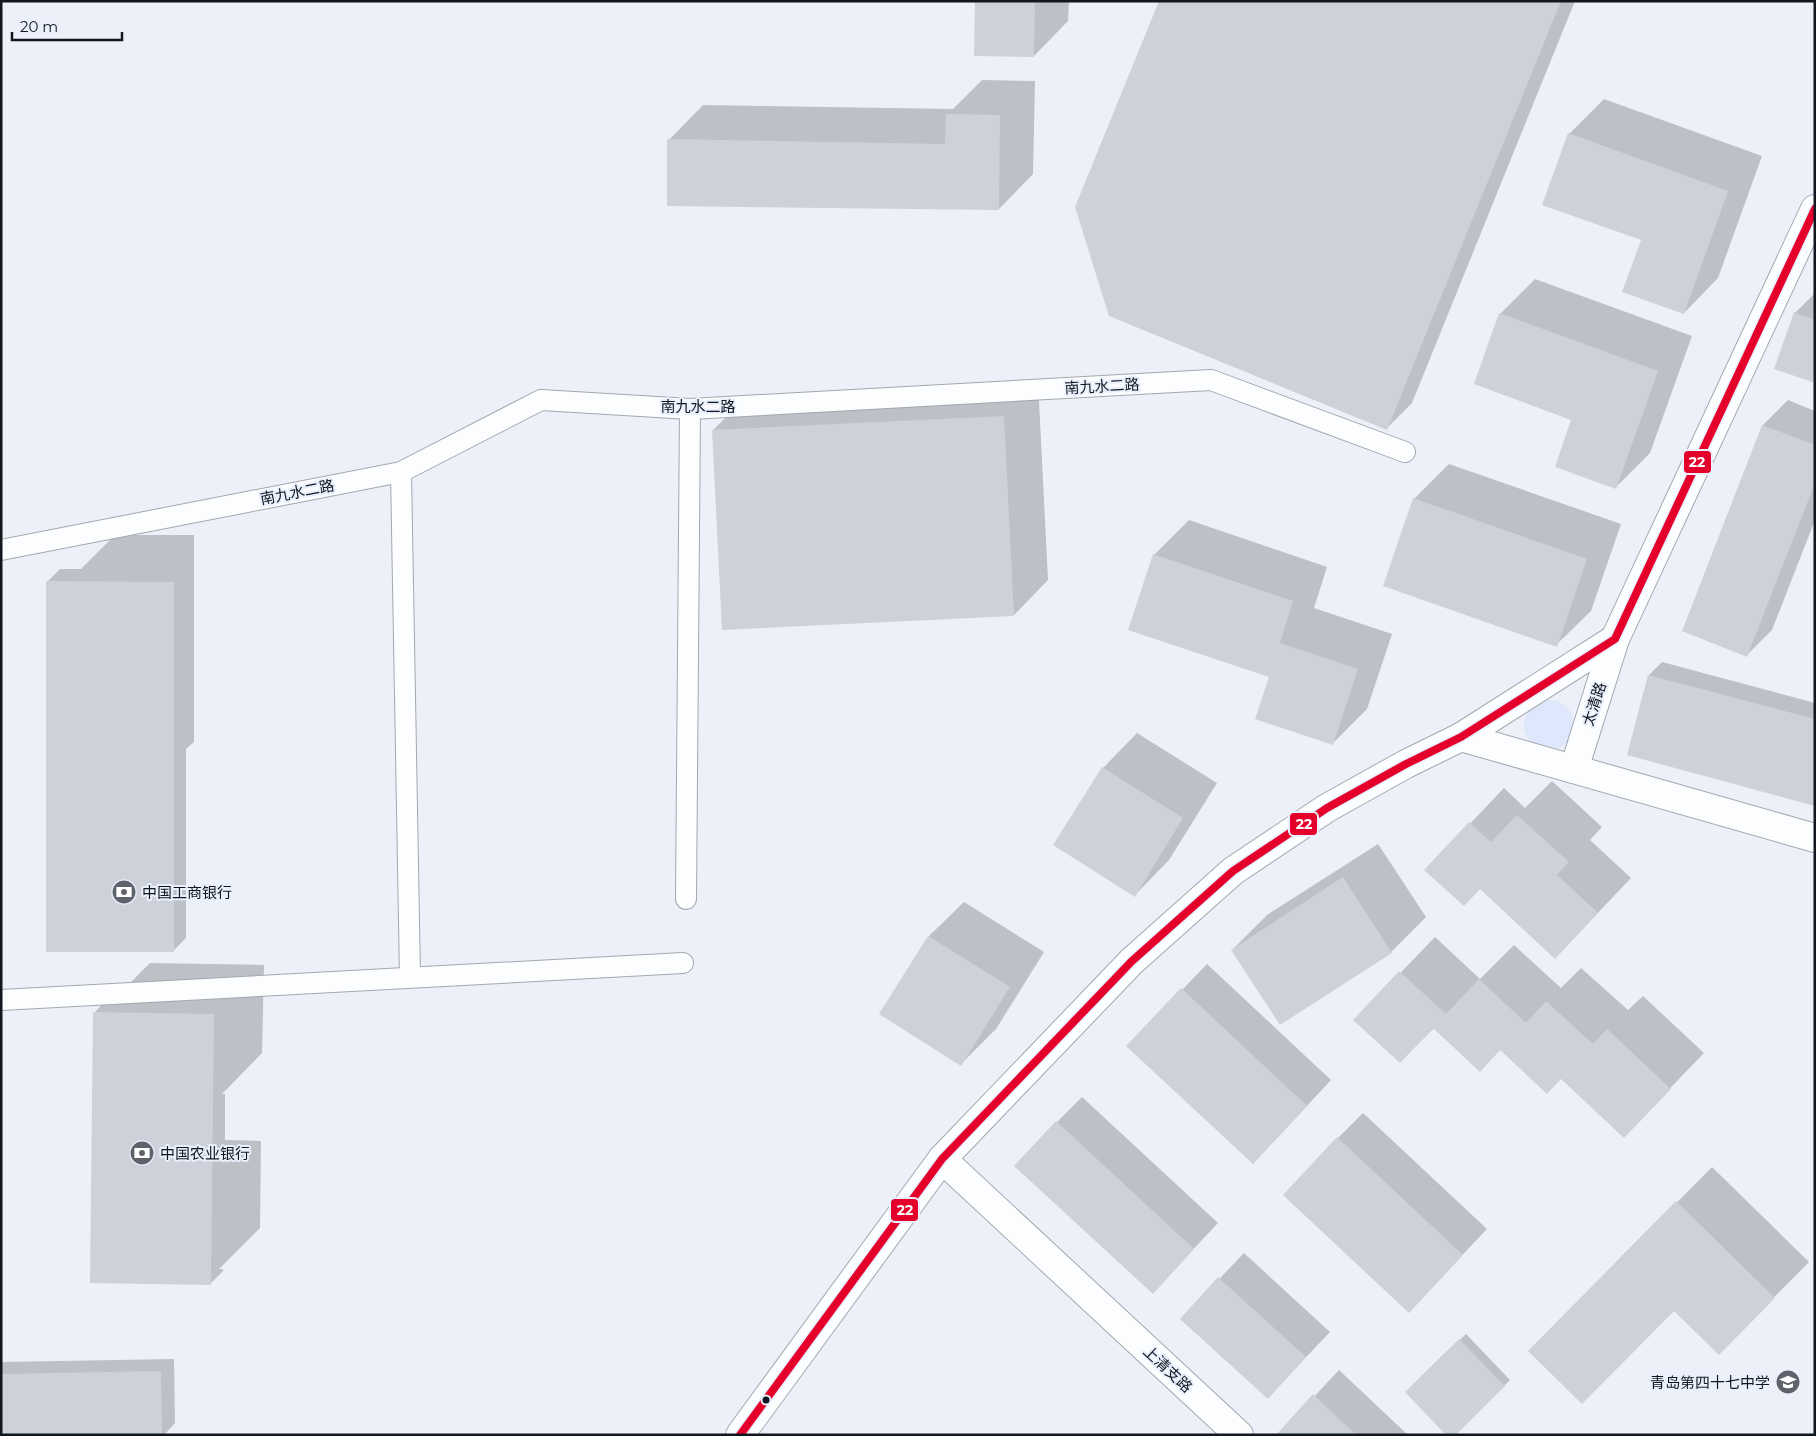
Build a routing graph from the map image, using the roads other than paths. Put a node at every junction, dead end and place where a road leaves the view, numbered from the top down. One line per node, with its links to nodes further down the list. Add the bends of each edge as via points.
1 (1815, 209): 6 (street, 太清路)
2 (690, 409): 3 (lane, 南九水二路, via 1211,380); 4 (lane, 南九水二路, via 541,400); 10 (lane)
3 (1405, 452)
4 (401, 472): 5 (lane, 南九水二路); 12 (lane)
5 (1, 550)
6 (1615, 639): 7 (street, 太清路); 8 (street, 太清路)
7 (1460, 737): 8 (street); 14 (street, 太清路, via 1327,808 1232,872 1132,961)
8 (1574, 769): 9 (street)
9 (1815, 838)
10 (686, 900)
11 (682, 963): 12 (lane)
12 (410, 977): 13 (lane)
13 (1, 1000)
14 (942, 1160): 15 (street, 太清路); 16 (street, 上清支路)
15 (740, 1435)
16 (1239, 1435)

